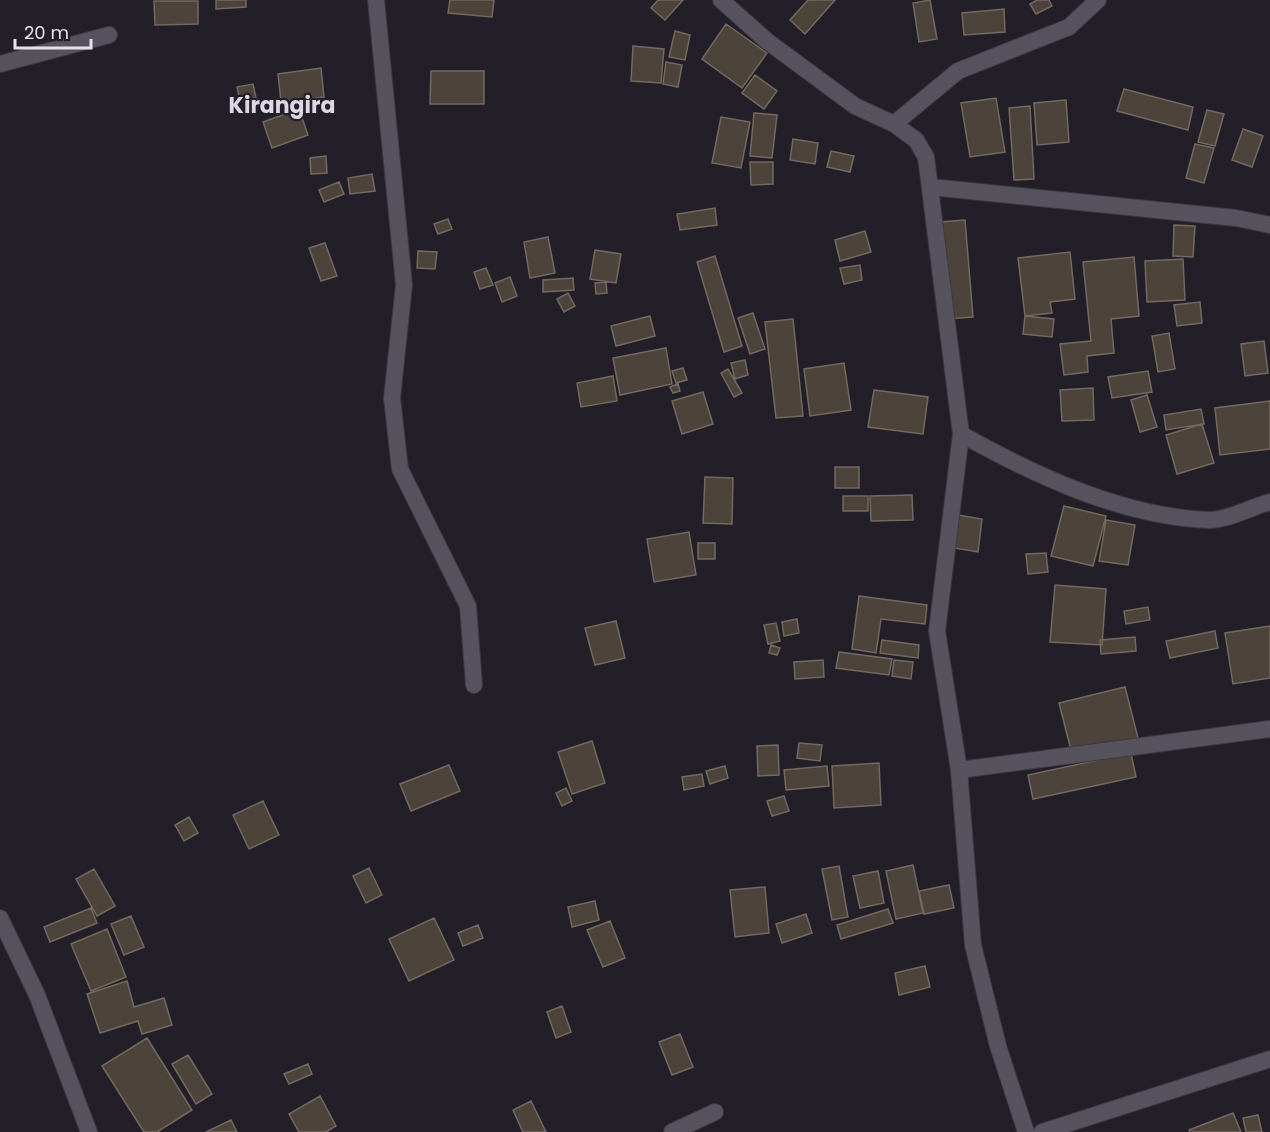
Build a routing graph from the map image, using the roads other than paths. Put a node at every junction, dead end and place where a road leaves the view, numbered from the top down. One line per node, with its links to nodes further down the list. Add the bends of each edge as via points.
1 (376, 0): 11 (street, via 404,285 392,398 400,469 468,606)
2 (721, 0): 6 (street, via 767,41 855,106)
3 (1098, 0): 6 (street, via 1069,27 958,71)
4 (109, 35): 5 (street)
5 (0, 64)
6 (894, 124): 7 (street, via 916,140 926,157)
7 (931, 187): 8 (street, via 1236,218); 9 (street)
8 (1270, 225)
9 (961, 434): 10 (street, via 1054,483 1159,513 1211,520); 13 (street, via 937,631)
10 (1270, 502)
11 (474, 685)
12 (1270, 729): 13 (street)
13 (959, 770): 19 (street, via 973,945 998,1046)
14 (0, 918): 17 (street, via 37,995)
15 (1270, 1059): 20 (street)
16 (715, 1112): 18 (street)
17 (89, 1132)
18 (672, 1132)
19 (1026, 1132)
20 (1042, 1132)

